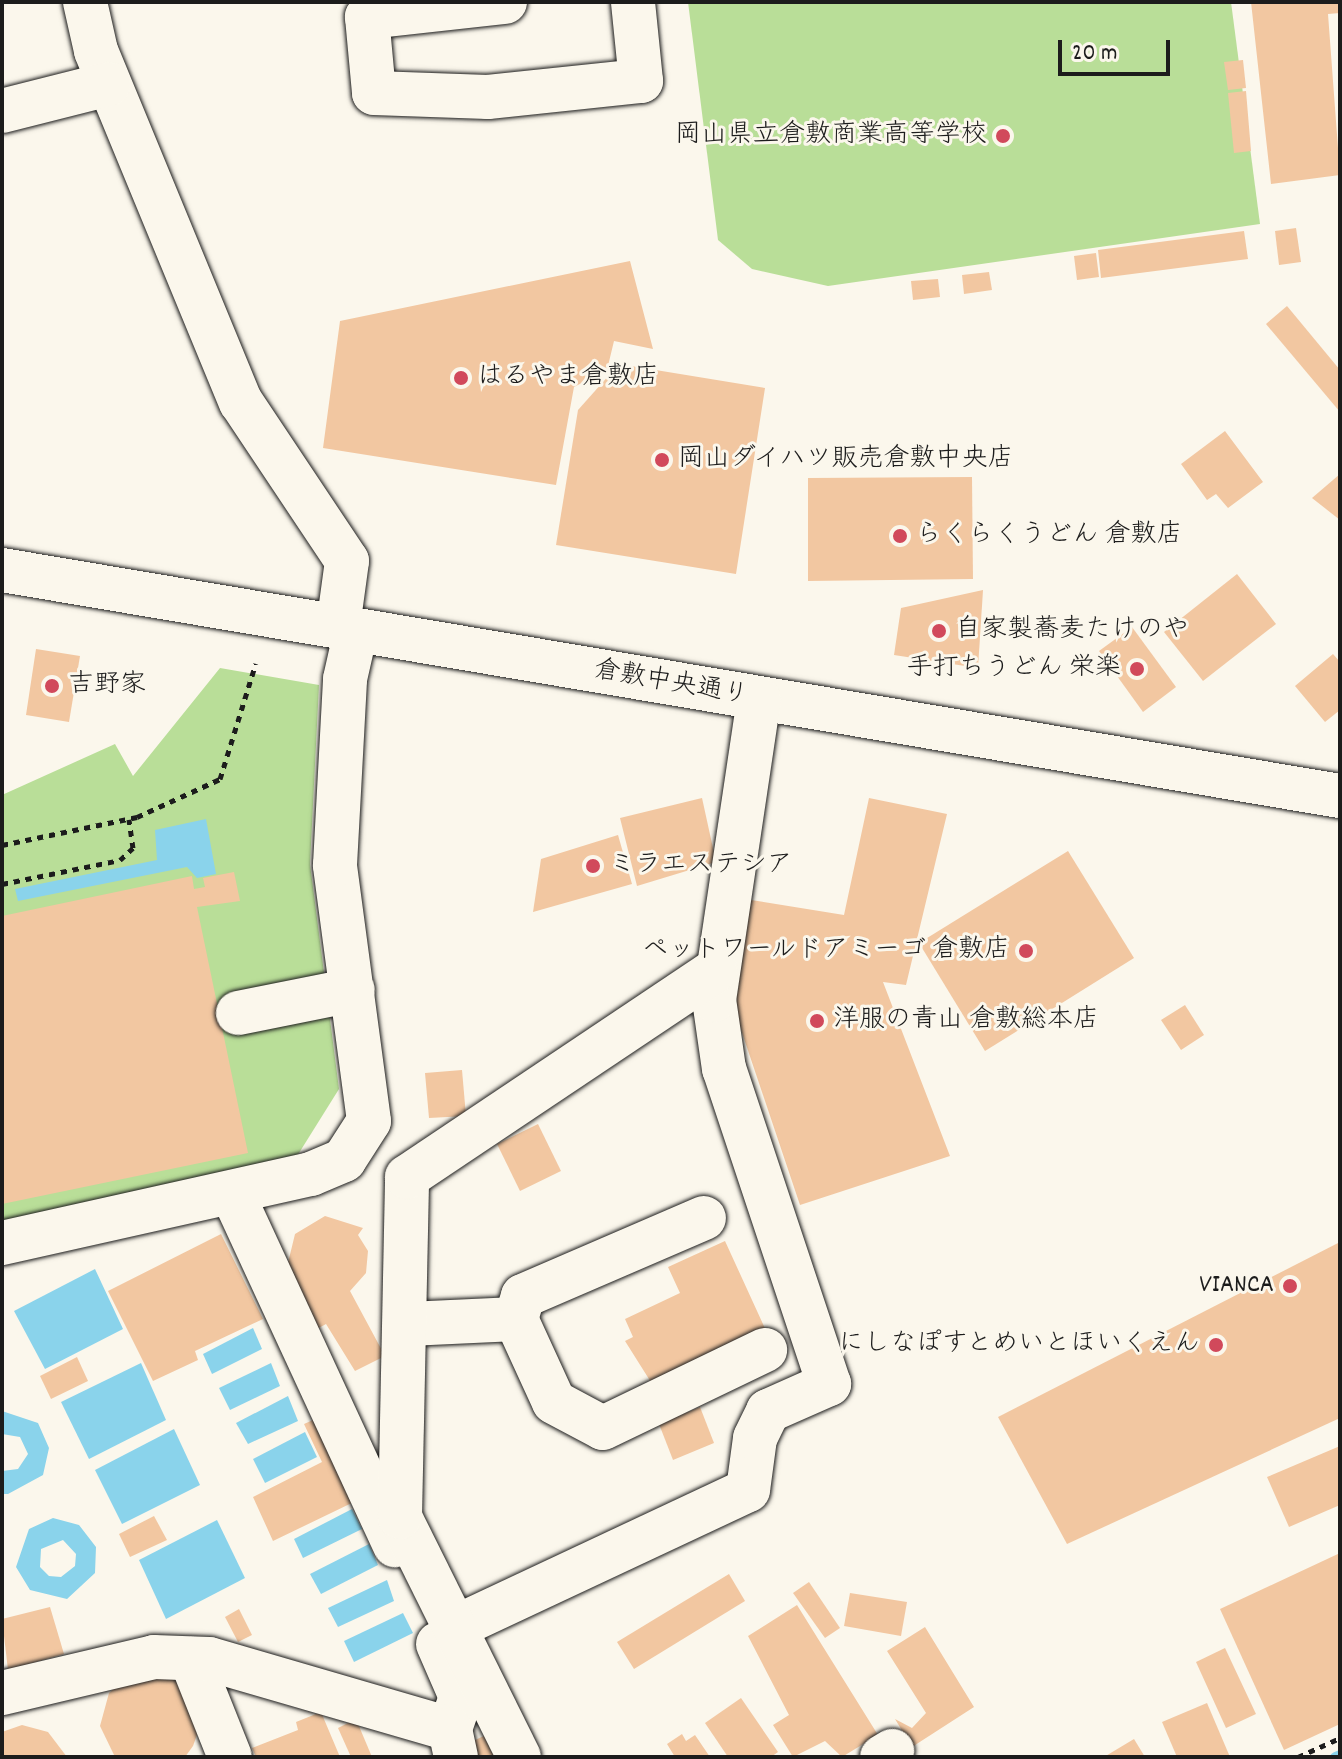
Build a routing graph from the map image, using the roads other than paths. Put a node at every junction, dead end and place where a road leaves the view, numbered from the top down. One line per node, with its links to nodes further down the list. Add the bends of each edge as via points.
1 (85, 2): 5 (street)
2 (505, 2): 4 (street)
3 (633, 2): 4 (street, via 641,81 488,97 374,93 367,17)
4 (383, 9)
5 (109, 84): 6 (street); 8 (street, via 241,402 347,561)
6 (2, 111)
7 (2, 570): 8 (street, 倉敷中央通り)
8 (347, 628): 9 (street, 倉敷中央通り); 12 (street, via 335,865)
9 (759, 699): 10 (street, 倉敷中央通り); 11 (street, via 735,829 739,865)
10 (1340, 796)
11 (715, 971): 15 (street); 22 (street, via 724,1069 829,1384 768,1411 755,1438 748,1490)
12 (353, 990): 13 (street); 14 (street)
13 (238, 1013)
14 (369, 1121): 15 (street); 16 (street, via 344,1160)
15 (407, 1177): 20 (street)
16 (233, 1195): 18 (street); 25 (street, via 332,1399 461,1697)
17 (704, 1218): 19 (street, via 523,1296)
18 (2, 1243)
19 (516, 1319): 20 (street); 21 (street, via 554,1402 603,1428)
20 (408, 1324): 22 (street, via 400,1517)
21 (765, 1350)
22 (458, 1626): 27 (street)
23 (191, 1659): 24 (street, via 154,1657); 25 (street); 26 (street)
24 (2, 1693)
25 (453, 1743)
26 (230, 1757)
27 (519, 1757)

